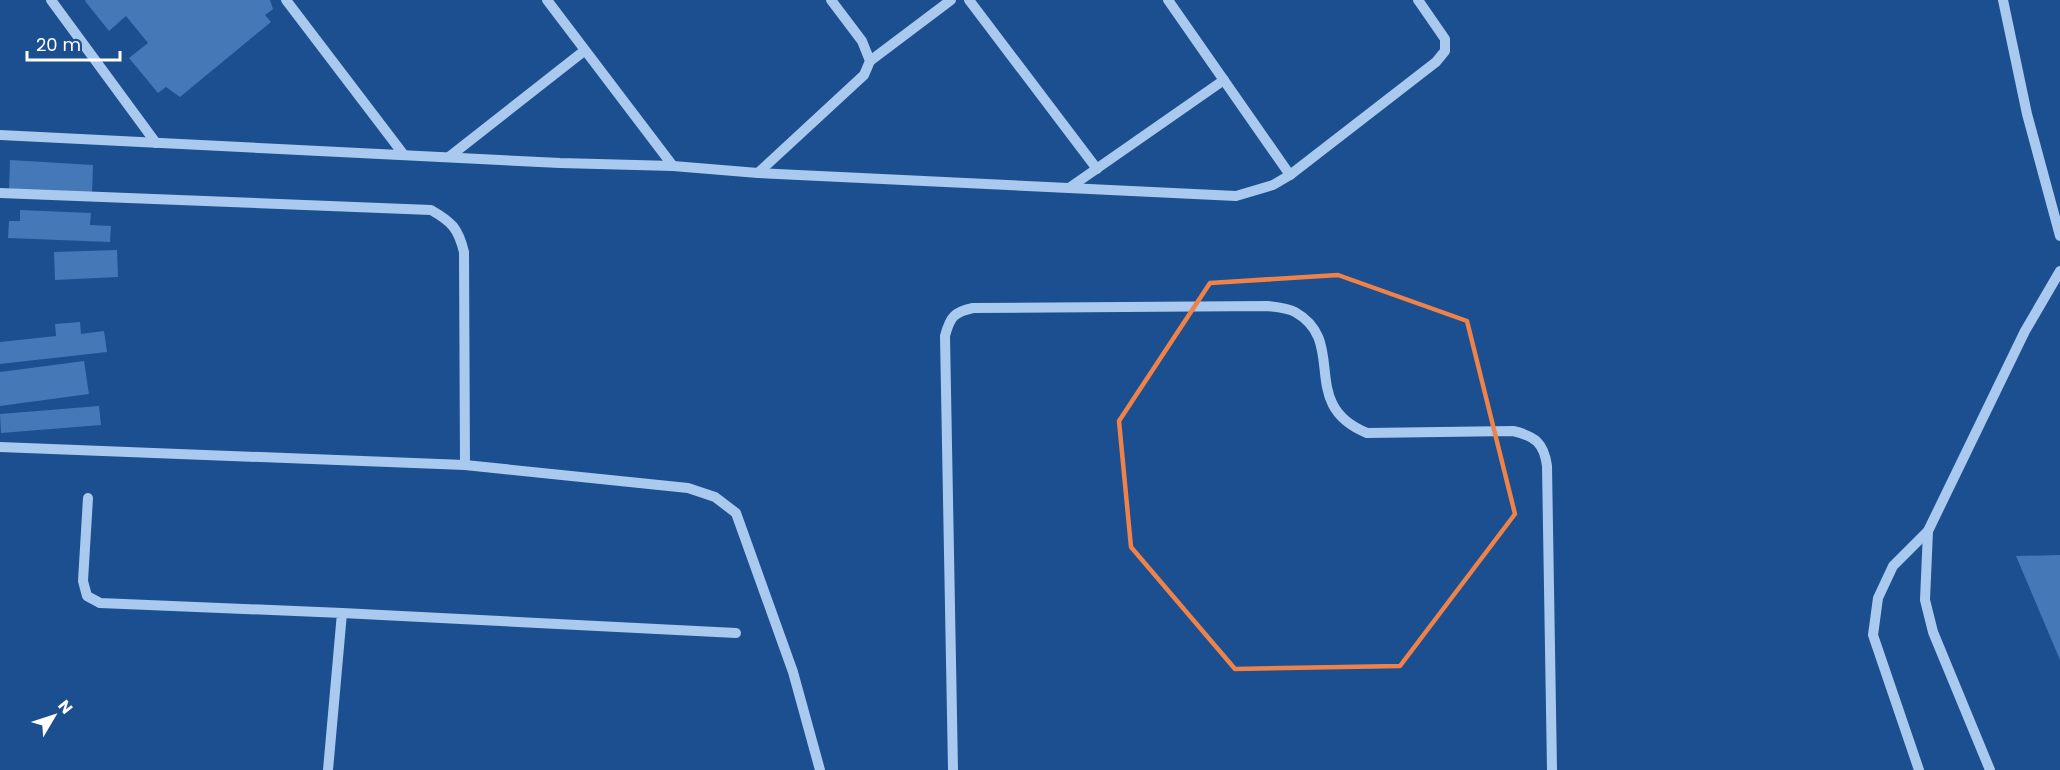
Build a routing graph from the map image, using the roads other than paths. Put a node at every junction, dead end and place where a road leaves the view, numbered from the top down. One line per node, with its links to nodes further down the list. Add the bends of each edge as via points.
1 (51, 0): 14 (street)
2 (286, 0): 15 (street)
3 (547, 0): 10 (street)
4 (831, 0): 11 (street, via 862,41)
5 (951, 0): 11 (street)
6 (969, 0): 18 (street)
7 (1168, 0): 12 (street)
8 (1418, 0): 20 (street, via 1445,39 1445,51)
9 (2003, 0): 23 (street, via 2027,114)
10 (584, 51): 16 (street); 17 (street)
11 (870, 61): 19 (street, via 852,88)
12 (1224, 80): 18 (street); 20 (street)
13 (0, 135): 14 (street)
14 (156, 143): 15 (street)
15 (404, 155): 16 (street)
16 (449, 157): 17 (street)
17 (673, 166): 19 (street)
18 (1097, 169): 21 (street)
19 (758, 173): 21 (street)
20 (1290, 175): 21 (street, via 1273,185 1236,196)
21 (1069, 188)
22 (0, 193): 26 (street, via 431,210 450,220 464,252)
23 (2060, 236)
24 (2060, 272): 28 (street, via 2025,331)
25 (0, 447): 26 (street)
26 (465, 465): 32 (street, via 688,488 715,496 736,513 793,672)
27 (88, 498): 29 (street, via 83,581 87,596 100,603)
28 (1928, 531): 35 (street, via 1893,566 1878,598 1873,635); 36 (street, via 1924,600 1933,632)
29 (342, 613): 30 (street); 31 (street)
30 (736, 633)
31 (328, 770)
32 (820, 770)
33 (953, 770): 34 (street, via 945,336 950,318 973,308 1268,306 1294,311 1312,324 1322,344 1333,408 1347,425 1367,433 1513,431 1531,435 1545,448)
34 (1552, 770)
35 (1919, 770)
36 (1990, 770)

